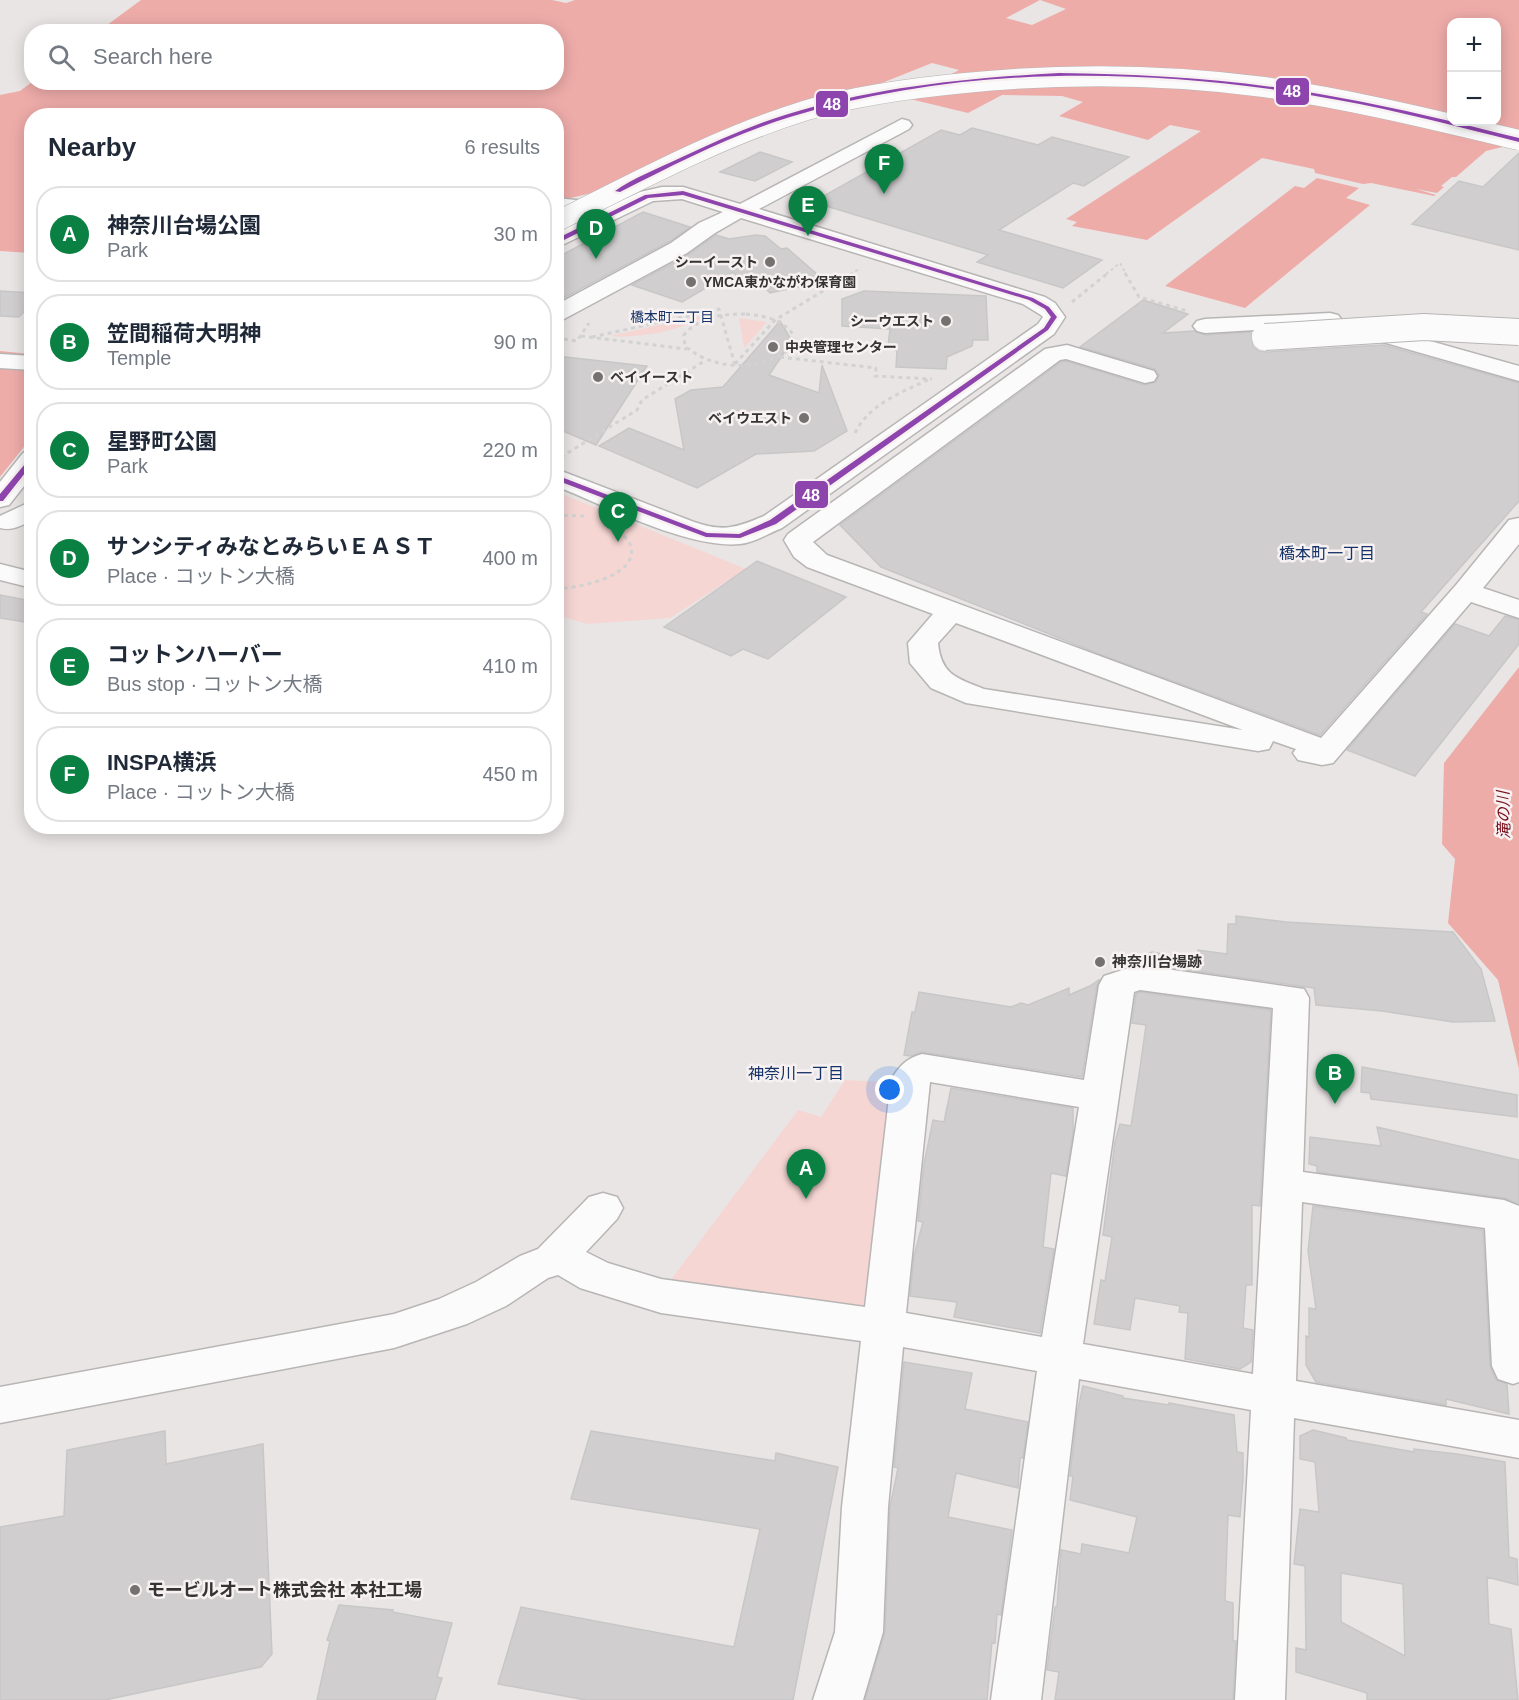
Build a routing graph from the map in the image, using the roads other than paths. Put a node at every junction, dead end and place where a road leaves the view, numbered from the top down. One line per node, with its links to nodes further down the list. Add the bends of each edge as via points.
1 (902, 125): 7 (street, via 707,228 679,248)
2 (1519, 140): 4 (street, bridge, via 1356,103 1226,83 1095,76 969,82 881,93 788,116 699,152)
3 (564, 205): 5 (street)
4 (564, 218)
5 (590, 219): 6 (street); 17 (street, via 657,194 691,195 1041,303 1054,317 1046,329 773,522 748,534 718,537 694,532)
6 (564, 237)
7 (564, 310)
8 (1330, 320): 9 (street, via 1465,317); 10 (street); 15 (street)
9 (1519, 322)
10 (1205, 326)
11 (1519, 332): 12 (street, bridge, via 1401,328)
12 (1265, 337)
13 (0, 361): 14 (street)
14 (24, 362)
15 (1519, 374)
16 (1146, 376): 26 (street, via 1066,352 1053,354 798,540 817,561)
17 (564, 471)
18 (24, 473): 20 (street)
19 (24, 509): 20 (street)
20 (4, 510)
21 (1519, 526): 24 (street)
22 (0, 572): 23 (street)
23 (24, 578)
24 (1466, 591): 25 (street); 27 (street)
25 (1519, 609)
26 (952, 611): 27 (street); 27 (street, via 922,643 925,663 942,682 977,697 1217,734 1322,756)
27 (1326, 750)
28 (1100, 1097): 29 (street, via 1117,985 1138,977 1291,998); 32 (street, via 922,1067 910,1080); 33 (street)
29 (1284, 1184): 34 (street, via 1504,1215); 35 (street)
30 (603, 1208): 31 (street)
31 (553, 1260): 32 (street, via 567,1261 595,1276 661,1296); 36 (street, via 452,1312 394,1331)
32 (886, 1327): 33 (street); 38 (street, via 865,1507 859,1632)
33 (1060, 1358): 35 (street); 39 (street)
34 (1513, 1366)
35 (1275, 1397): 37 (street); 40 (street)
36 (0, 1406)
37 (1519, 1439)
38 (838, 1700)
39 (1016, 1700)
40 (1260, 1700)

